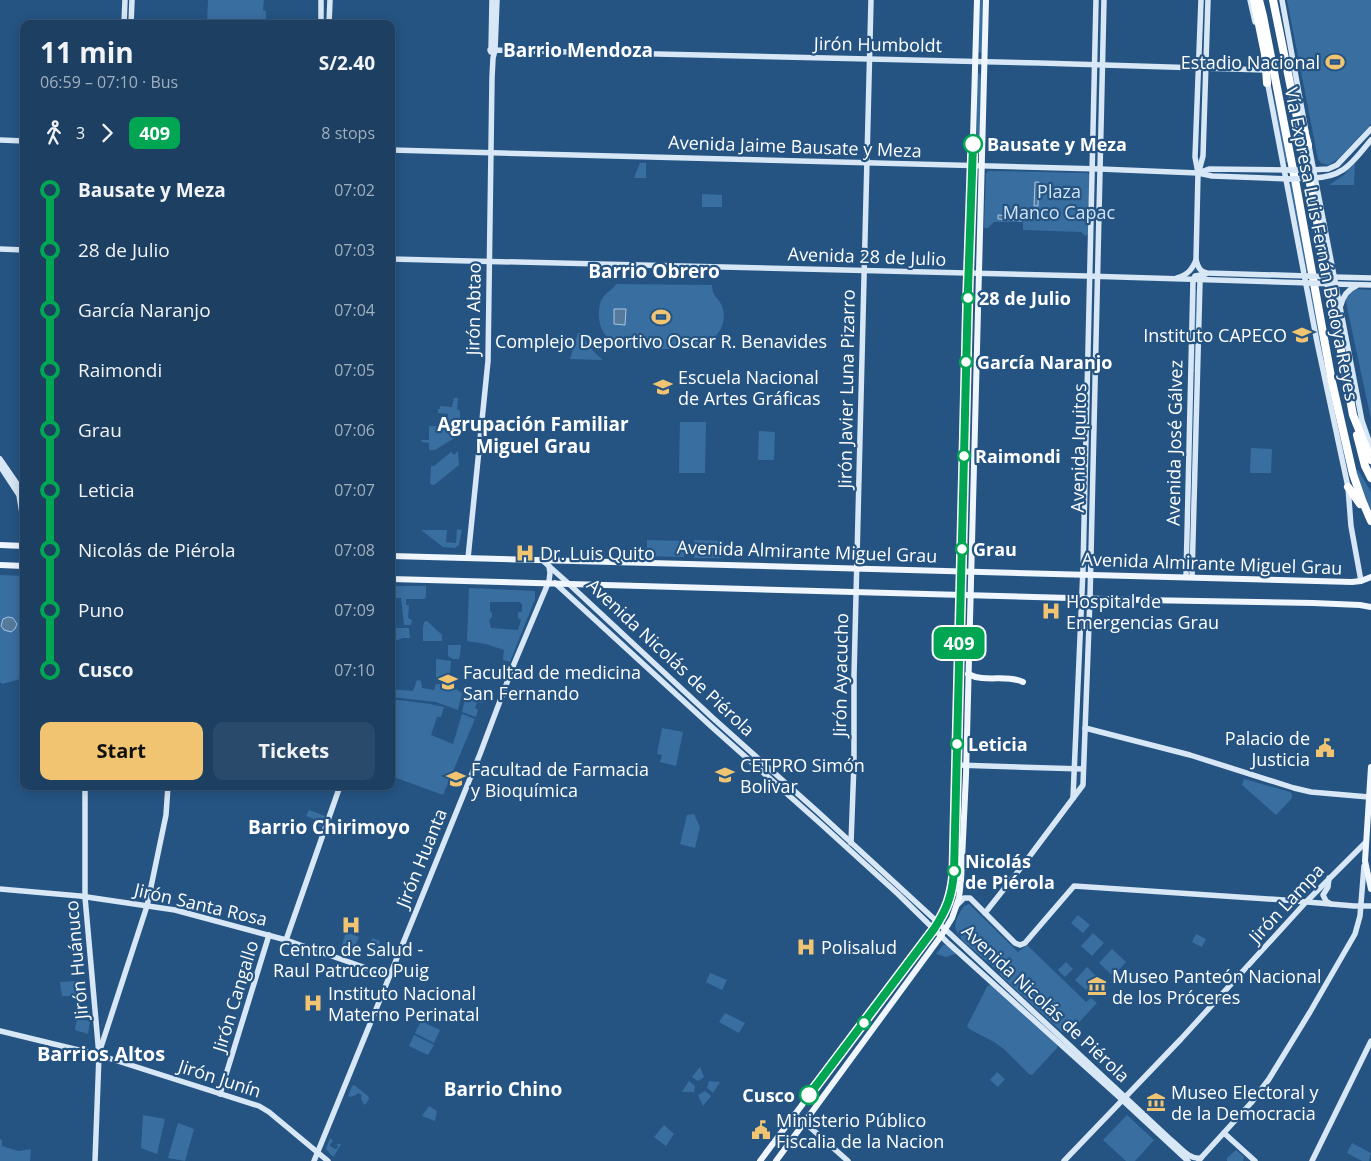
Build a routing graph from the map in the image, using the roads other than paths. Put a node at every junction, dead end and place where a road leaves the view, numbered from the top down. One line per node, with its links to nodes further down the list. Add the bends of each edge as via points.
1 (125, 0): 18 (main road)
2 (132, 0): 19 (main road)
3 (321, 0): 20 (main road)
4 (330, 0): 21 (main road)
5 (492, 0): 22 (main road, Jirón Abtao)
6 (497, 0): 22 (main road, Jirón Abtao)
7 (871, 0): 23 (main road, Jirón Javier Luna Pizarro)
8 (977, 0): 24 (main road)
9 (986, 0): 25 (main road)
10 (1096, 0): 26 (main road, Avenida Iquitos)
11 (1104, 0): 27 (main road, Avenida Iquitos)
12 (1201, 0): 28 (main road)
13 (1208, 0): 28 (main road)
14 (1252, 0): 29 (main road); 30 (highway, via 1265,54)
15 (1259, 0): 78 (highway, Vía Expresa Luis Fernán Bedoya Reyes, via 1332,382 1353,474)
16 (1282, 0): 35 (main road)
17 (1273, 1): 35 (highway, via 1279,10); 69 (highway, Vía Expresa Luis Fernán Bedoya Reyes)
18 (124, 20)
19 (131, 20)
20 (321, 20)
21 (329, 20)
22 (493, 50): 23 (main road, Jirón Humboldt); 37 (main road, Jirón Abtao)
23 (869, 59): 24 (main road, Jirón Humboldt); 38 (main road, Jirón Javier Luna Pizarro)
24 (975, 61): 25 (main road, Jirón Humboldt); 39 (main road)
25 (985, 62): 26 (main road, Jirón Humboldt); 40 (main road)
26 (1094, 64): 27 (main road, Jirón Humboldt); 41 (main road, Avenida Iquitos)
27 (1102, 65): 28 (main road, Jirón Humboldt); 42 (main road, Avenida Iquitos)
28 (1202, 68): 29 (main road, Jirón Humboldt); 45 (main road, via 1203,156)
29 (1265, 70): 30 (main road)
30 (1268, 83): 43 (main road)
31 (1371, 129): 44 (main road, Avenida Jaime Bausate y Meza, via 1339,164 1328,169)
32 (0, 140): 34 (main road)
33 (1371, 140): 46 (main road, Avenida Jaime Bausate y Meza, via 1342,172)
34 (20, 141)
35 (1308, 145): 44 (main road)
36 (395, 150): 37 (main road, Avenida Jaime Bausate y Meza)
37 (492, 152): 38 (main road, Avenida Jaime Bausate y Meza); 52 (main road, Jirón Abtao)
38 (867, 163): 39 (main road, Avenida Jaime Bausate y Meza); 53 (main road, Jirón Javier Luna Pizarro)
39 (972, 166): 40 (main road, Avenida Jaime Bausate y Meza); 55 (main road)
40 (982, 167): 41 (main road, Avenida Jaime Bausate y Meza); 56 (main road)
41 (1092, 169): 42 (main road, Avenida Jaime Bausate y Meza); 57 (main road, Avenida Iquitos)
42 (1100, 169): 45 (main road, Avenida Jaime Bausate y Meza); 59 (main road, Avenida Iquitos)
43 (1286, 170): 44 (main road, Avenida Jaime Bausate y Meza, bridge); 45 (main road, Avenida Jaime Bausate y Meza, via 1209,169); 47 (main road)
44 (1311, 170): 46 (main road)
45 (1198, 173): 47 (main road, Avenida Jaime Bausate y Meza); 51 (main road)
46 (1313, 178): 47 (main road, Avenida Jaime Bausate y Meza, bridge); 60 (main road)
47 (1288, 179): 58 (main road)
48 (0, 249): 49 (main road)
49 (20, 250)
50 (395, 258): 52 (main road, Avenida 28 de Julio)
51 (1196, 260): 54 (main road, via 1201,270); 62 (main road, via 1189,273)
52 (489, 261): 53 (main road, Avenida 28 de Julio); 83 (main road, Jirón Abtao, via 488,361)
53 (864, 271): 55 (main road, Avenida 28 de Julio); 87 (main road, Jirón Javier Luna Pizarro)
54 (1209, 273): 58 (main road); 63 (main road, via 1195,276)
55 (968, 274): 56 (main road, Avenida 28 de Julio); 88 (main road)
56 (979, 274): 57 (main road, Avenida 28 de Julio); 89 (main road)
57 (1090, 276): 59 (main road, Avenida 28 de Julio); 90 (main road, Avenida Iquitos)
58 (1307, 276): 60 (main road, bridge); 64 (main road)
59 (1098, 277): 62 (main road, Avenida 28 de Julio); 91 (main road, Avenida Iquitos)
60 (1333, 277): 61 (main road); 65 (main road)
61 (1371, 278)
62 (1168, 279): 63 (main road, Avenida 28 de Julio)
63 (1196, 280): 64 (main road, Avenida 28 de Julio); 92 (main road, Avenida José Gálvez)
64 (1308, 283): 65 (main road, Avenida 28 de Julio, bridge); 75 (main road, via 1323,376)
65 (1334, 284): 66 (main road, Avenida 28 de Julio); 68 (main road)
66 (1362, 285): 67 (main road, Avenida 28 de Julio); 68 (main road, via 1346,292)
67 (1371, 285)
68 (1341, 307): 70 (main road, via 1362,421)
69 (1353, 415): 72 (highway, Vía Expresa Luis Fernán Bedoya Reyes); 74 (highway, via 1359,446)
70 (1371, 447)
71 (0, 459): 76 (main road)
72 (1371, 460)
73 (0, 466): 77 (main road)
74 (1371, 478)
75 (1348, 487): 78 (highway); 95 (main road)
76 (20, 488)
77 (20, 501)
78 (1366, 512): 79 (highway, Vía Expresa Luis Fernán Bedoya Reyes)
79 (1371, 521)
80 (0, 546): 81 (main road)
81 (20, 546)
82 (395, 556): 83 (main road, Avenida Almirante Miguel Grau)
83 (468, 558): 84 (main road, Avenida Almirante Miguel Grau)
84 (545, 563): 87 (main road, Avenida Almirante Miguel Grau); 96 (main road, Jirón Huanta); 97 (main road, Avenida Nicolás de Piérola)
85 (0, 566): 86 (main road)
86 (20, 566)
87 (857, 570): 88 (main road, Avenida Almirante Miguel Grau); 98 (main road, Jirón Ayacucho)
88 (961, 573): 89 (main road, Avenida Almirante Miguel Grau); 99 (main road)
89 (970, 573): 90 (main road, Avenida Almirante Miguel Grau); 100 (main road)
90 (1082, 576): 91 (main road, Avenida Almirante Miguel Grau); 101 (main road, Avenida Iquitos)
91 (1090, 576): 92 (main road, Avenida Almirante Miguel Grau); 102 (main road, Avenida Iquitos)
92 (1189, 577): 95 (main road, Avenida Almirante Miguel Grau)
93 (1371, 577): 95 (main road, Avenida Almirante Miguel Grau)
94 (395, 579): 96 (main road, Avenida Almirante Miguel Grau)
95 (1361, 581)
96 (550, 582): 97 (main road, Avenida Almirante Miguel Grau); 105 (main road, Avenida Nicolás de Piérola); 143 (main road, Jirón Huanta)
97 (568, 582): 98 (main road, Avenida Almirante Miguel Grau); 103 (main road, Avenida Nicolás de Piérola)
98 (856, 590): 99 (main road, Avenida Almirante Miguel Grau); 124 (main road, Jirón Ayacucho)
99 (961, 593): 100 (main road, Avenida Almirante Miguel Grau); 113 (main road)
100 (970, 593): 101 (main road, Avenida Almirante Miguel Grau); 108 (main road)
101 (1082, 596): 102 (main road, Avenida Almirante Miguel Grau); 106 (main road, Avenida Iquitos)
102 (1090, 596): 104 (main road, Avenida Almirante Miguel Grau); 107 (main road, Avenida Iquitos)
103 (593, 606): 105 (main road); 124 (main road, Avenida Nicolás de Piérola)
104 (1371, 607)
105 (588, 613): 139 (main road, Avenida Nicolás de Piérola)
106 (1080, 644): 107 (main road); 110 (main road, Avenida Iquitos)
107 (1088, 644): 111 (main road, Avenida Iquitos)
108 (968, 674): 109 (main road, via 1016,678); 114 (main road)
109 (1023, 682)
110 (1077, 707): 111 (main road); 116 (main road, Avenida Iquitos)
111 (1086, 708): 112 (main road, Avenida Iquitos)
112 (1085, 728): 117 (main road, Avenida Iquitos); 121 (main road, via 1190,755 1299,790)
113 (956, 766): 114 (main road); 139 (main road, via 953,880 948,904)
114 (966, 766): 116 (main road); 132 (main road)
115 (1371, 767): 121 (main road)
116 (1074, 769): 117 (main road); 122 (main road, Avenida Iquitos)
117 (1084, 770): 122 (main road, Avenida Iquitos, via 1083,785)
118 (85, 790): 129 (main road, Jirón Huánuco)
119 (168, 790): 134 (main road, via 166,815)
120 (339, 790): 142 (main road, Jirón Cangallo)
121 (1369, 797): 123 (main road)
122 (1073, 798): 137 (main road)
123 (1366, 842): 125 (main road); 126 (main road, Jirón Lampa)
124 (851, 843): 139 (main road, Avenida Nicolás de Piérola)
125 (1365, 861): 127 (main road); 135 (main road)
126 (1329, 878): 131 (main road, Jirón Lampa); 133 (main road, via 1323,895)
127 (1371, 889)
128 (0, 890): 129 (main road, Jirón Santa Rosa)
129 (85, 896): 134 (main road, Jirón Santa Rosa); 147 (main road, Jirón Huánuco)
130 (1284, 900): 131 (main road); 137 (main road, via 1074,886 1022,944 1015,943); 138 (main road, via 1293,907)
131 (1306, 902): 133 (main road); 138 (main road, Jirón Lampa)
132 (957, 905): 137 (main road, via 968,897); 140 (main road)
133 (1333, 905): 135 (main road)
134 (147, 906): 141 (main road, Jirón Santa Rosa); 147 (main road)
135 (1361, 906): 136 (main road); 152 (main road, via 1355,934 1310,1012 1269,1079)
136 (1371, 906)
137 (985, 913)
138 (1294, 914): 149 (main road, Jirón Lampa)
139 (936, 926): 140 (main road, Avenida Nicolás de Piérola); 150 (main road)
140 (943, 933): 149 (main road, Avenida Nicolás de Piérola); 151 (main road)
141 (269, 935): 142 (main road, Jirón Santa Rosa); 148 (main road, Jirón Cangallo)
142 (286, 940): 143 (main road, Jirón Santa Rosa)
143 (389, 976): 153 (main road, Jirón Huanta)
144 (0, 1031): 147 (main road, Jirón Junín)
145 (1371, 1041): 146 (main road)
146 (1369, 1047): 164 (main road)
147 (99, 1055): 148 (main road, Jirón Junín); 155 (main road, Jirón Huánuco)
148 (220, 1094): 153 (main road, Jirón Junín, via 265,1108)
149 (1124, 1099): 154 (main road, Avenida Nicolás de Piérola, via 1190,1157); 161 (main road, Jirón Lampa); 162 (main road, Avenida Nicolás de Piérola)
150 (795, 1114): 151 (main road); 158 (main road)
151 (805, 1122): 159 (main road); 160 (main road)
152 (1224, 1133): 154 (main road); 163 (main road)
153 (318, 1151): 156 (main road, Jirón Huanta); 157 (main road, Jirón Junín)
154 (1199, 1160)
155 (95, 1161)
156 (314, 1161)
157 (328, 1161)
158 (760, 1161)
159 (776, 1161)
160 (848, 1161)
161 (1064, 1161)
162 (1188, 1161)
163 (1255, 1161)
164 (1312, 1161)

